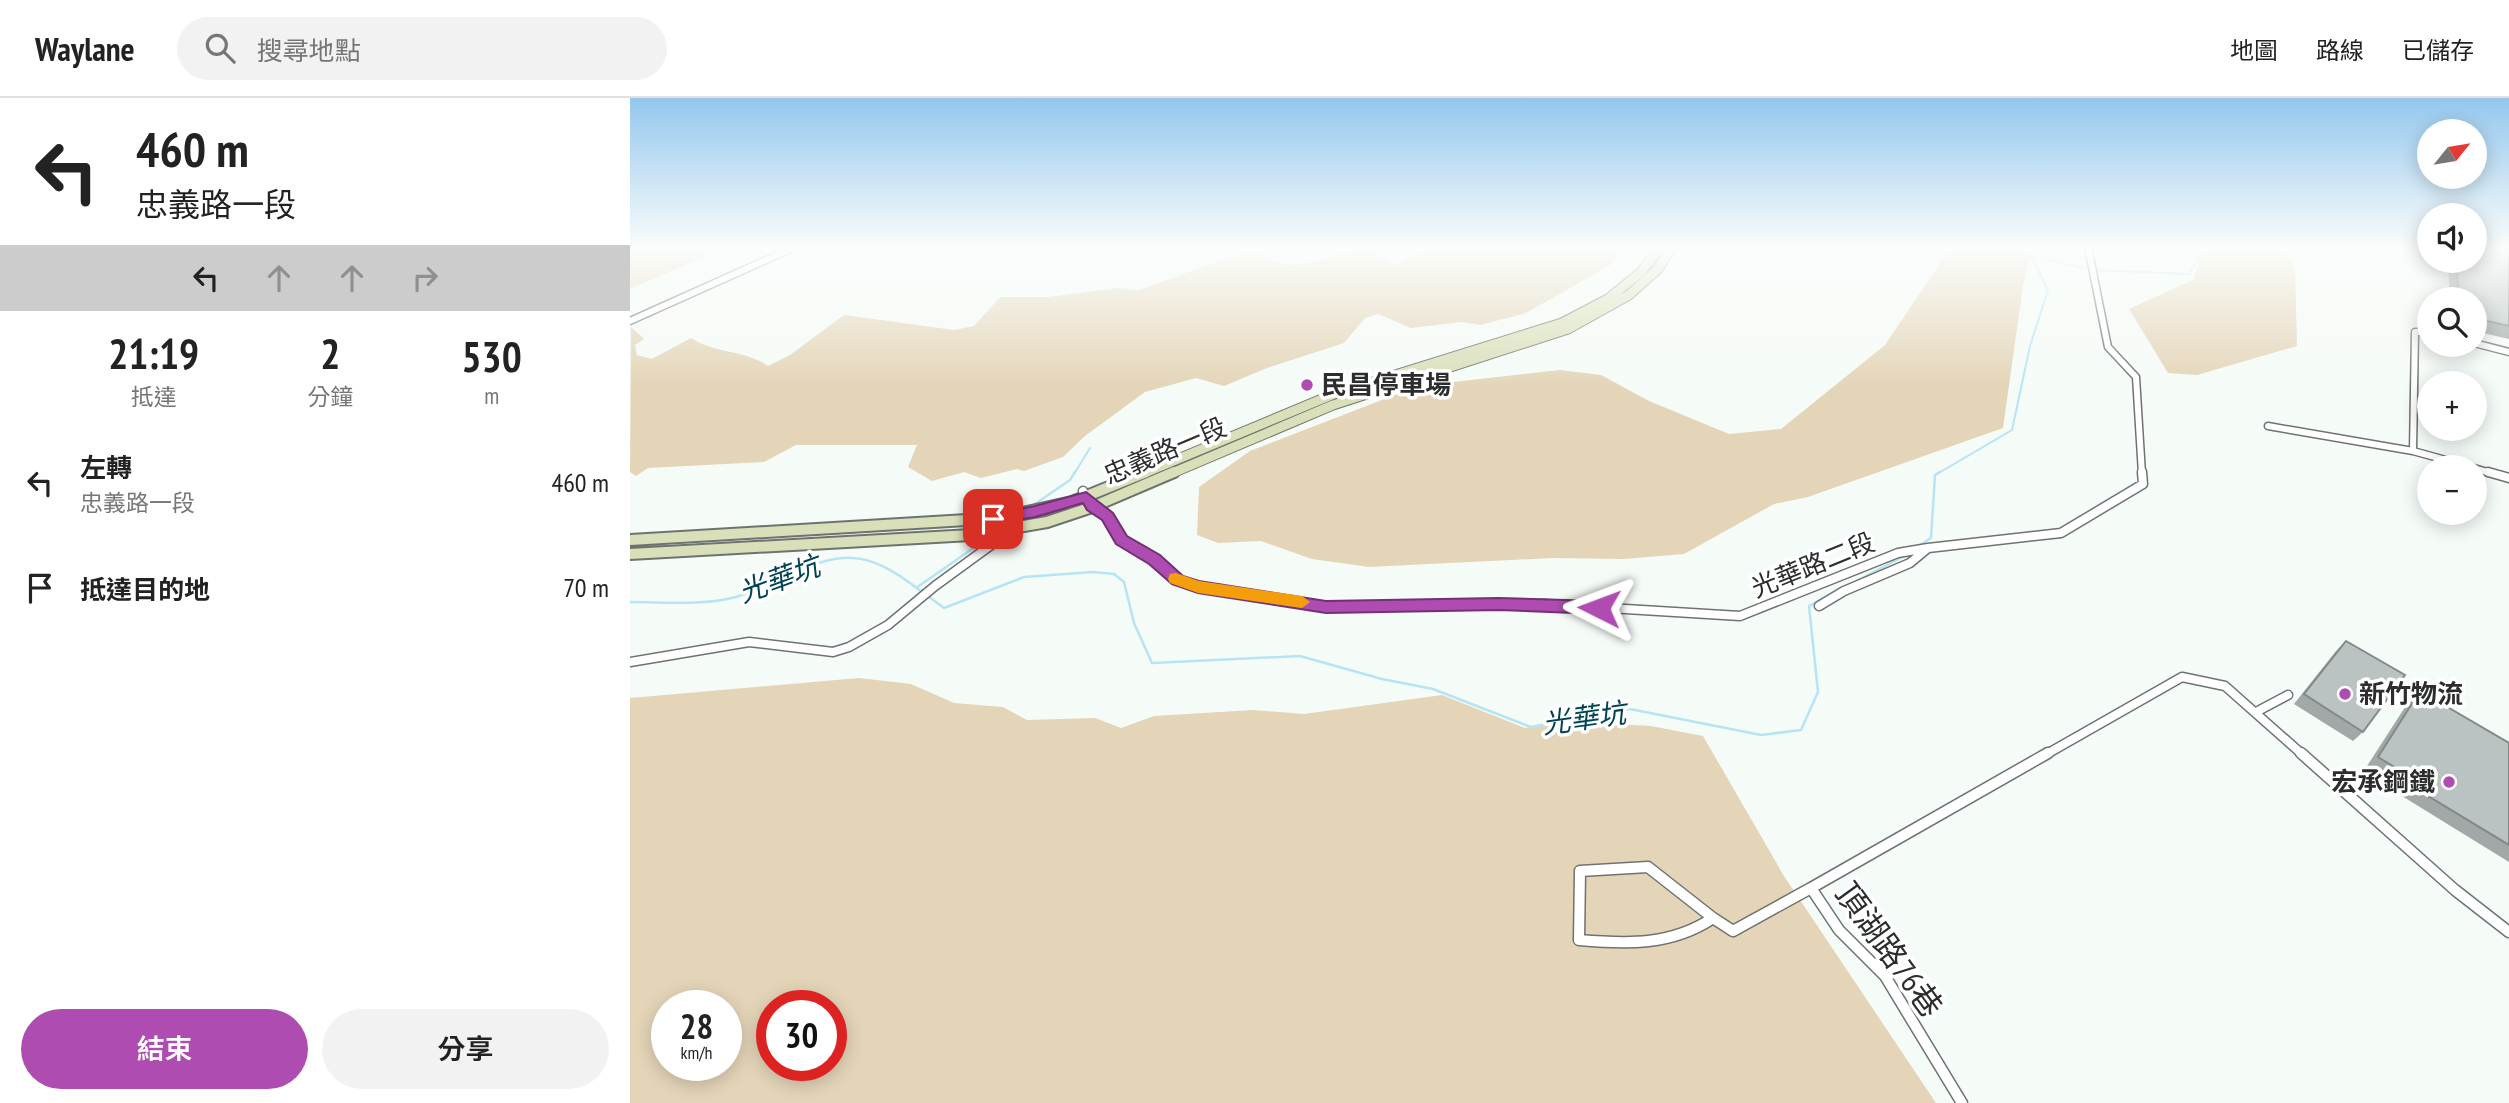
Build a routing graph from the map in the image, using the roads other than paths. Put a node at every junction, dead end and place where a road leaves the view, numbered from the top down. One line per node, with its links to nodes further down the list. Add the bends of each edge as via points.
1 (690, 294): 5 (street)
2 (1612, 294): 9 (main road, 忠義路一段, via 1547,329)
3 (1630, 294): 9 (main road, 忠義路一段, via 1554,334)
4 (2097, 294): 19 (street, 光華路二段, via 2108,347 2136,377 2143,484 2061,533)
5 (630, 321)
6 (2417, 332): 11 (street)
7 (2487, 346): 8 (street)
8 (2509, 352)
9 (1409, 374): 15 (main road, 忠義路一段)
10 (2268, 426): 11 (street)
11 (2413, 451): 12 (street)
12 (2427, 455)
13 (2487, 472): 14 (street)
14 (2509, 478)
15 (1087, 498): 16 (main road, 忠義路一段); 17 (main road, 忠義路一段, via 1047,522); 19 (street, 光華路二段, via 1108,516 1122,540 1155,559 1177,580 1326,607 1544,604 1740,616 1898,553)
16 (1016, 516): 17 (street); 18 (main road, 忠義路一段)
17 (1013, 528): 20 (main road, 忠義路一段, via 971,535); 22 (street, via 872,639 833,652 749,642)
18 (630, 540)
19 (1928, 548): 21 (street, via 1910,563)
20 (630, 554)
21 (1819, 606)
22 (630, 662)
23 (2288, 695): 24 (street)
24 (2256, 712): 25 (street, via 2225,686 2182,677); 27 (street, via 2455,890)
25 (1811, 888): 26 (street, 頂湖路76巷, via 1733,931); 28 (street, 頂湖路76巷, via 1839,930 1885,976)
26 (1713, 918): 26 (street, 頂湖路76巷, via 1648,867 1580,871 1579,940 1629,944 1675,939)
27 (2509, 932)
28 (1962, 1103)

